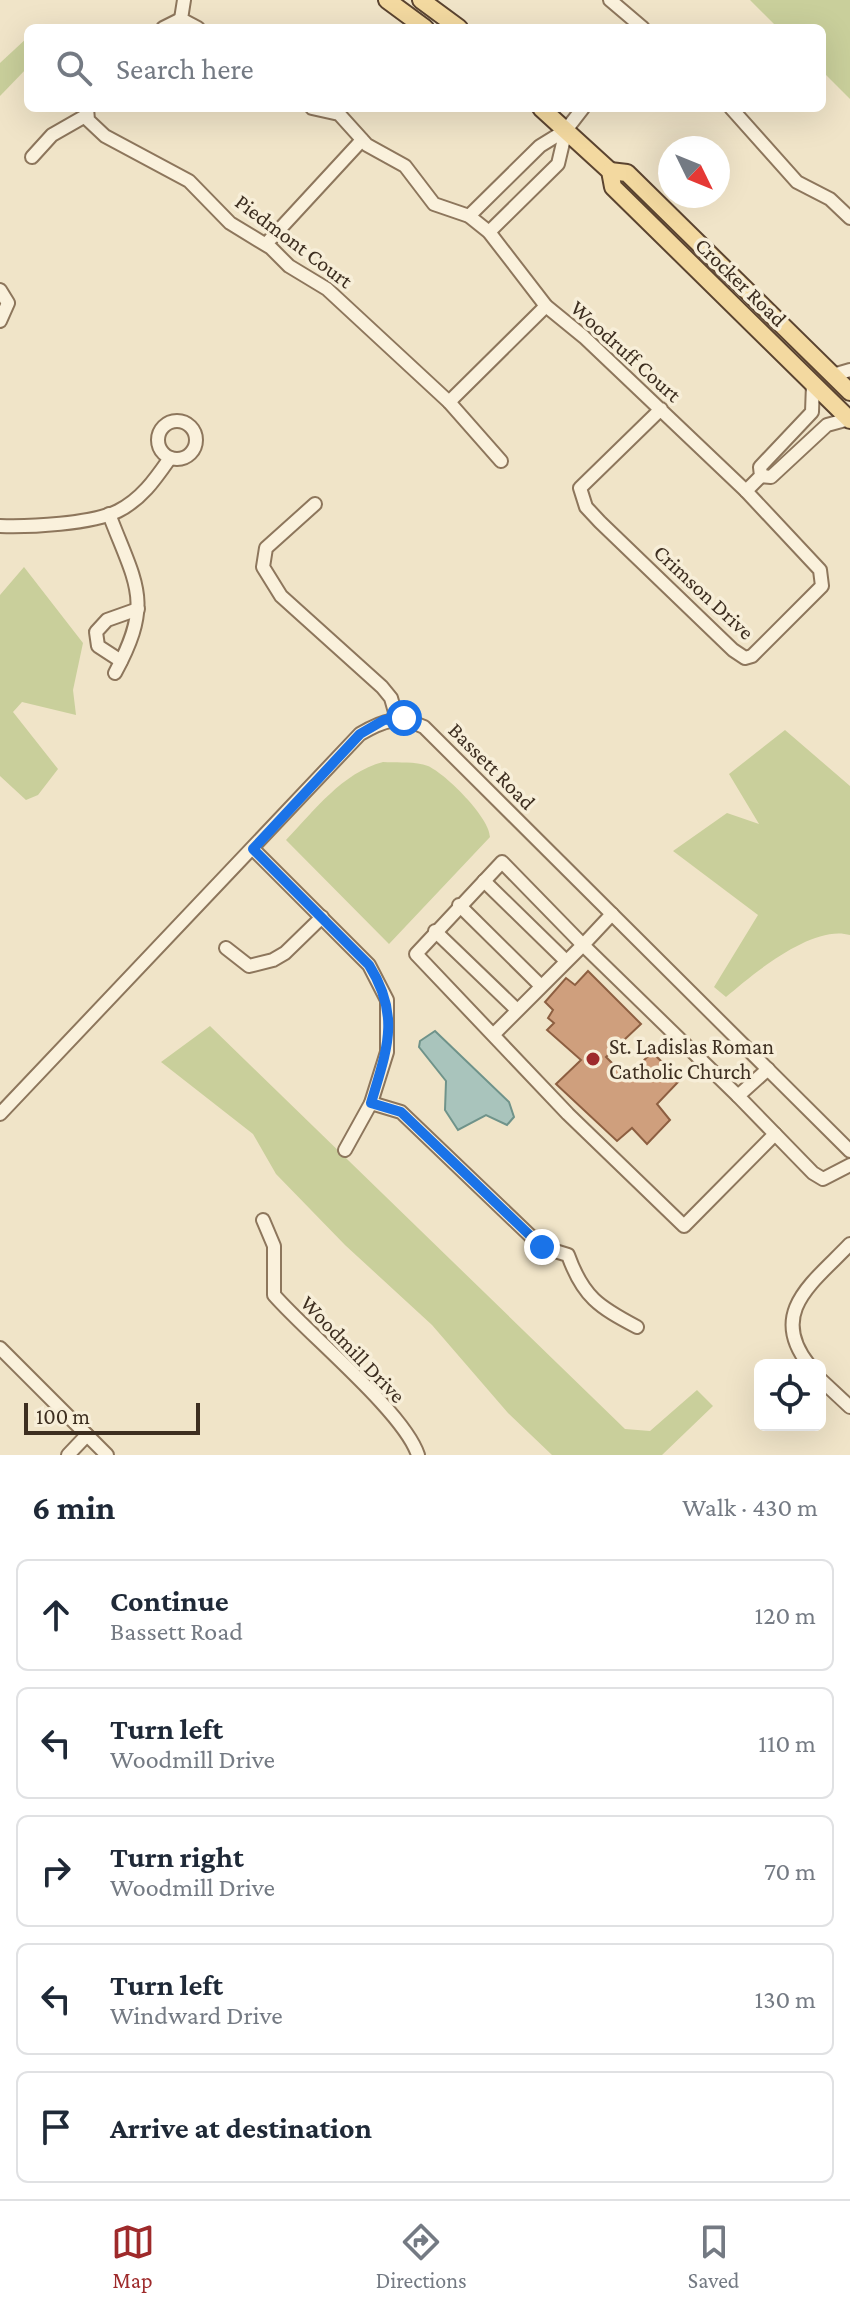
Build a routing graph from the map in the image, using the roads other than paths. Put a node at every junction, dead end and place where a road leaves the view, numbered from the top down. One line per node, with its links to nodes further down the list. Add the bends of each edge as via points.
1 (184, 0): 5 (street)
2 (387, 0): 8 (main road)
3 (421, 0): 9 (main road)
4 (610, 0): 10 (street)
5 (181, 19): 6 (street); 7 (street)
6 (171, 24)
7 (190, 24)
8 (420, 24)
9 (454, 24)
10 (638, 24)
11 (86, 112): 19 (street)
12 (88, 112): 24 (street, Piedmont Court, via 105,136 189,181 230,223)
13 (330, 112): 18 (street, Woodruff Court, via 339,114)
14 (546, 112): 17 (main road, Crocker Road)
15 (580, 112): 17 (street)
16 (735, 112): 22 (street, via 797,182 830,199)
17 (566, 130): 20 (main road, Crocker Road); 21 (street, via 540,146); 23 (street, via 558,164)
18 (362, 140): 21 (street, Woodruff Court, via 405,166 434,204); 24 (street)
19 (32, 157)
20 (610, 171): 29 (main road, Crocker Road, via 627,173); 30 (main road, Crocker Road, via 613,187)
21 (469, 216): 23 (street, Woodruff Court)
22 (850, 218)
23 (489, 232): 26 (street, Woodruff Court)
24 (266, 244): 32 (street, Piedmont Court, via 289,266 327,289)
25 (0, 290): 27 (street, via 8,303)
26 (546, 306): 32 (street); 33 (street, Woodruff Court)
27 (0, 321)
28 (850, 370): 29 (street)
29 (833, 375): 31 (main road, Crocker Road)
30 (813, 384): 34 (main road, Crocker Road); 37 (street, via 812,412 760,467)
31 (850, 392)
32 (449, 402): 36 (street, Piedmont Court)
33 (661, 409): 38 (street, Woodruff Court); 38 (street, Crimson Drive, via 580,488 583,501 745,658 822,586 820,570)
34 (850, 420): 37 (street, via 827,425 771,477)
35 (170, 458): 40 (street, via 148,489)
36 (501, 461)
37 (761, 476): 38 (street)
38 (746, 491)
39 (315, 504): 43 (street, via 266,548 263,567 281,596 391,698)
40 (109, 514): 41 (street); 42 (street, via 140,597)
41 (0, 526)
42 (138, 609): 42 (street, via 134,637 118,667 98,646 96,632 107,620)
43 (397, 719): 44 (street, via 360,734); 47 (street, Bassett Road, via 424,727)
44 (253, 849): 48 (street); 59 (street)
45 (484, 881): 46 (street); 50 (street, via 502,862); 52 (street)
46 (459, 905): 49 (street); 53 (street)
47 (612, 914): 50 (street); 56 (street, Bassett Road)
48 (322, 917): 51 (street, via 273,960 249,966); 58 (street, via 369,965 387,1000 387,1052)
49 (435, 931): 54 (street); 55 (street, via 416,954)
50 (583, 945): 52 (street); 57 (street)
51 (226, 948)
52 (566, 961): 53 (street)
53 (540, 985): 54 (street)
54 (516, 1009): 55 (street)
55 (494, 1034): 60 (street, via 684,1226)
56 (768, 1069): 57 (street); 62 (street, Bassett Road)
57 (738, 1096): 60 (street)
58 (371, 1103): 61 (street); 66 (street, via 401,1112 542,1247 568,1255 577,1279 598,1307)
59 (0, 1114)
60 (775, 1134): 63 (street, via 823,1179)
61 (345, 1150)
62 (850, 1151)
63 (850, 1165)
64 (263, 1220): 74 (street, Woodmill Drive, via 274,1246 274,1295 390,1415)
65 (850, 1244): 68 (street, via 800,1297 790,1320 796,1349)
66 (637, 1327)
67 (0, 1348): 71 (street)
68 (804, 1359)
69 (826, 1385): 70 (street)
70 (850, 1407)
71 (87, 1435): 72 (street); 73 (street)
72 (68, 1455)
73 (107, 1455)
74 (418, 1455)

